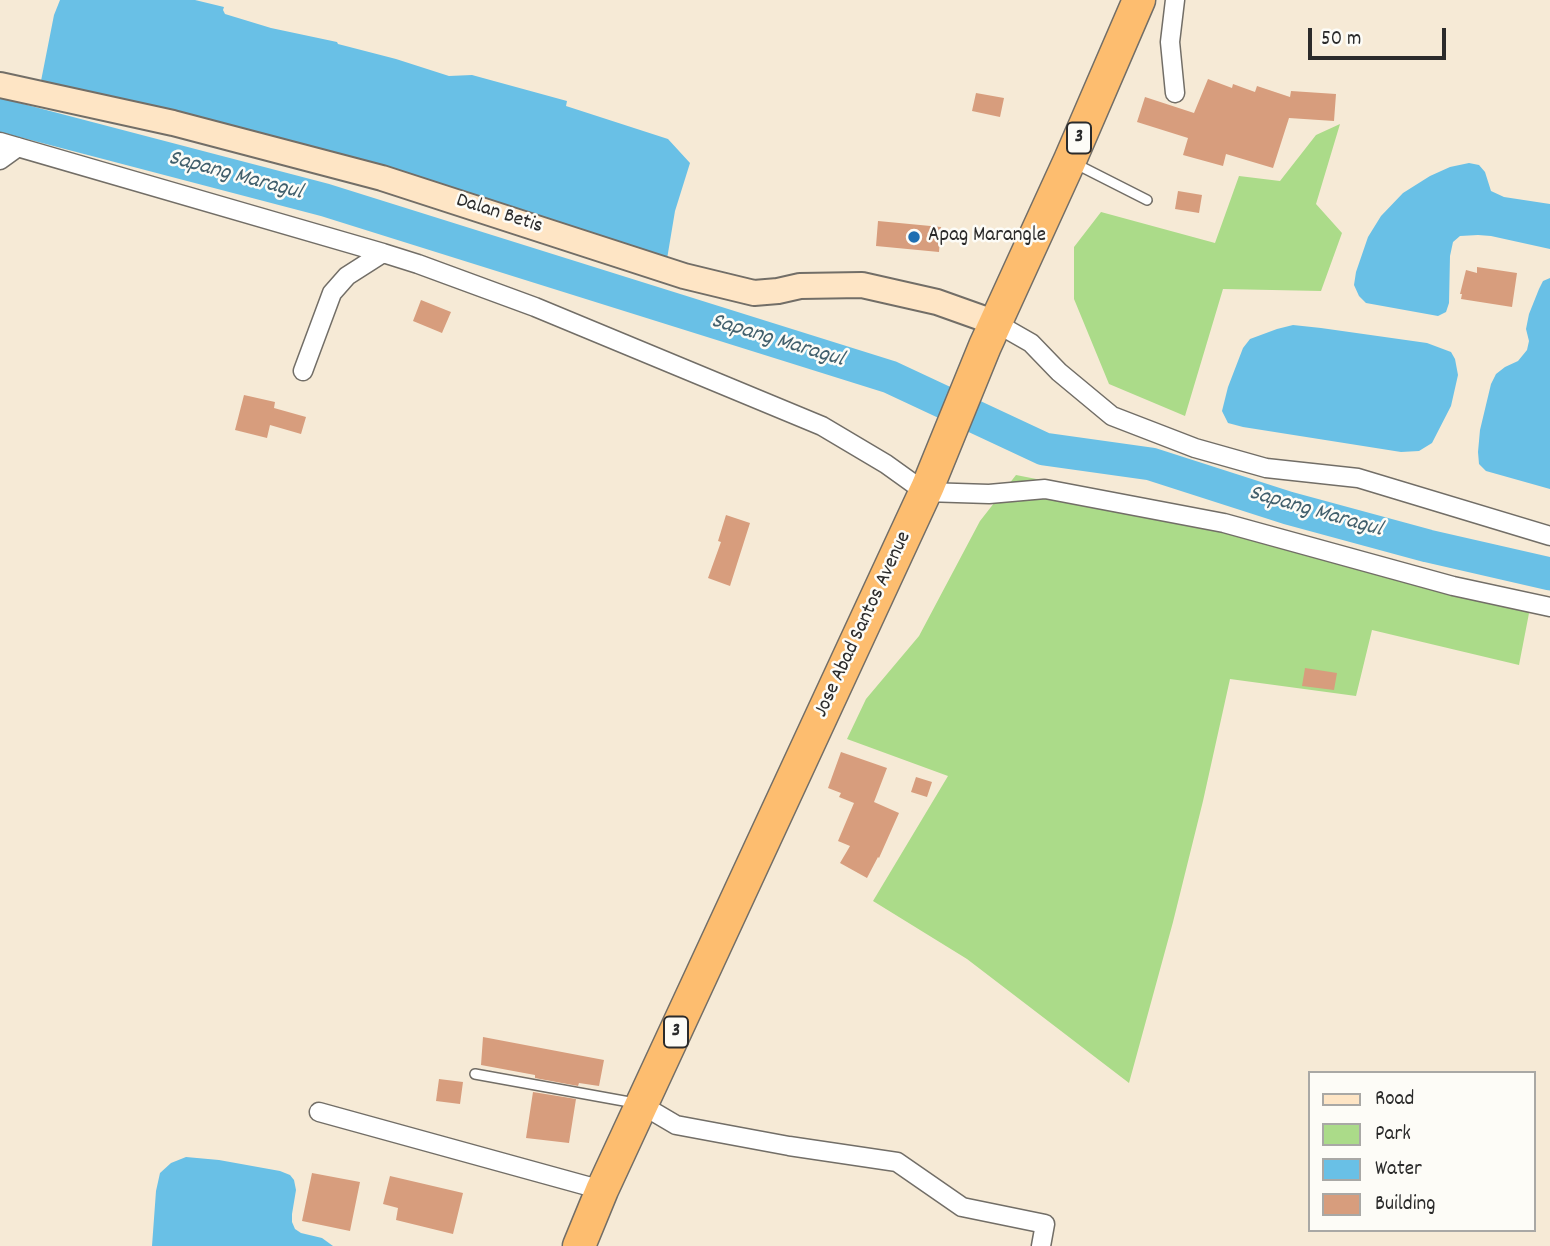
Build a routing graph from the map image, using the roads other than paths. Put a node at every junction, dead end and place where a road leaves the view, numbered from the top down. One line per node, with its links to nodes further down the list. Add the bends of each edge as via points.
1 (1139, 0): 8 (highway, Jose Abad Santos Avenue / 3)
2 (1175, 0): 4 (street, via 1170,43)
3 (0, 85): 11 (street, Dalan Betis, via 173,122 370,174 684,276 754,293 800,285 862,285 937,302)
4 (1175, 93)
5 (0, 142): 6 (street)
6 (18, 147): 7 (street); 10 (street)
7 (0, 160)
8 (1070, 160): 9 (lane); 11 (highway, Jose Abad Santos Avenue / 3)
9 (1147, 200)
10 (383, 253): 12 (street, via 347,276 332,293); 13 (street, via 535,307 822,426)
11 (991, 334): 13 (highway, Jose Abad Santos Avenue / 3); 14 (street, via 1031,343 1112,416 1195,448 1266,468 1358,478)
12 (303, 371)
13 (927, 489): 15 (street, via 989,495 1045,489 1224,523 1453,586); 17 (highway, Jose Abad Santos Avenue / 3)
14 (1550, 536)
15 (1550, 607)
16 (475, 1073): 17 (lane)
17 (642, 1105): 19 (highway, Jose Abad Santos Avenue / 3); 21 (street, via 676,1125 897,1162 962,1207 1045,1224)
18 (319, 1112): 19 (street)
19 (602, 1190): 20 (highway, Jose Abad Santos Avenue / 3)
20 (579, 1246)
21 (1041, 1246)

